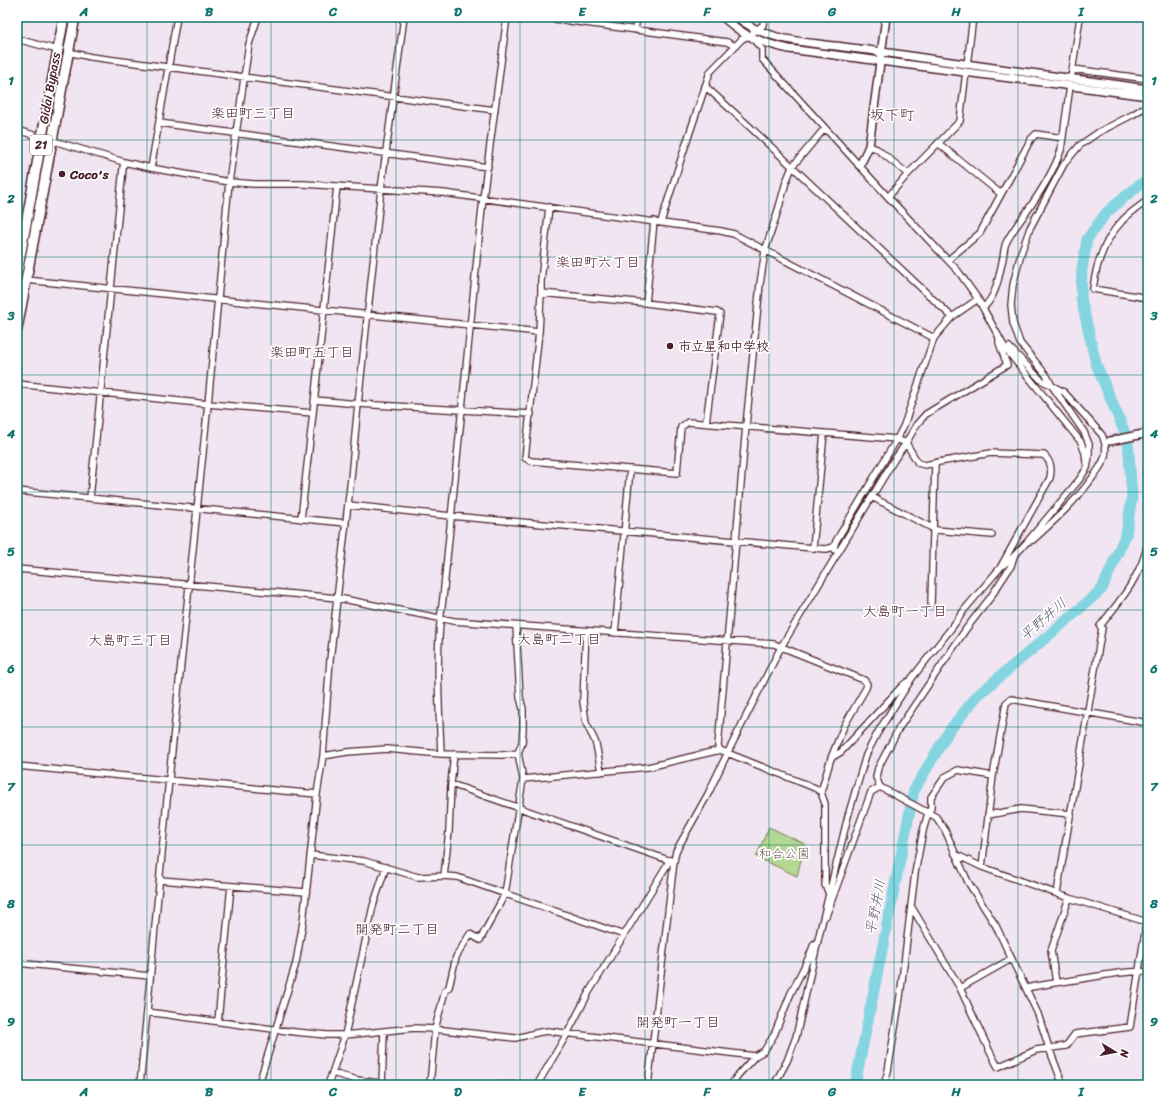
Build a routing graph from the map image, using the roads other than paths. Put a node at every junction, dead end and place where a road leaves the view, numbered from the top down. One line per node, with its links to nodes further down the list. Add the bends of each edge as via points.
1 (64, 17): 20 (highway, Gidai Bypass / 21)
2 (75, 17): 21 (highway, Gidai Bypass / 21)
3 (177, 17): 25 (street)
4 (258, 17): 28 (street, via 249,44)
5 (404, 17): 34 (street)
6 (507, 17): 36 (street)
7 (540, 17): 15 (street)
8 (637, 17): 15 (street)
9 (723, 17): 17 (main road)
10 (737, 17): 16 (main road)
11 (764, 17): 16 (street, via 763,25)
12 (886, 17): 22 (main road)
13 (973, 17): 24 (street)
14 (1080, 17): 26 (street)
15 (635, 30): 19 (street, via 727,42)
16 (757, 30): 17 (street); 22 (main road, via 792,41)
17 (749, 36): 19 (street); 23 (main road, via 789,49); 38 (street, via 762,49 762,60)
18 (17, 39): 20 (street)
19 (735, 46): 31 (street, via 710,72)
20 (58, 50): 41 (highway, Gidai Bypass / 21)
21 (68, 52): 25 (street); 43 (highway, Gidai Bypass / 21)
22 (881, 52): 23 (main road); 24 (main road)
23 (879, 61): 27 (main road); 45 (main road)
24 (967, 64): 30 (main road)
25 (169, 66): 28 (street); 37 (street)
26 (1073, 69): 29 (street); 30 (street)
27 (966, 72): 30 (main road); 44 (street, via 960,120)
28 (244, 76): 34 (street); 40 (street)
29 (1148, 79)
30 (1071, 82): 32 (main road); 33 (main road); 42 (street)
31 (705, 86): 50 (street); 62 (street)
32 (1148, 89)
33 (1148, 96)
34 (394, 97): 36 (street); 46 (street)
35 (1145, 107): 83 (street, via 1099,132 1080,146 1064,164 1030,228 1020,253 1013,285 1013,323 1020,344 1047,376)
36 (495, 110): 49 (street)
37 (159, 123): 40 (street); 51 (street)
38 (825, 128): 48 (street); 50 (street)
39 (17, 130): 41 (street)
40 (236, 133): 46 (street); 53 (street)
41 (42, 138): 43 (street); 65 (highway, Gidai Bypass / 21)
42 (1063, 138): 56 (street, via 1036,134 1031,138); 73 (street, via 1058,160 1005,244 999,277 992,296)
43 (52, 142): 47 (street); 66 (highway, Gidai Bypass / 21)
44 (938, 143): 52 (street); 56 (street)
45 (869, 146): 48 (main road); 52 (street, via 878,149)
46 (387, 153): 49 (street); 55 (street)
47 (124, 162): 51 (street); 67 (street)
48 (859, 165): 57 (street)
49 (488, 167): 58 (street)
50 (792, 167): 63 (street); 76 (street)
51 (151, 168): 53 (street)
52 (908, 174): 57 (street)
53 (229, 182): 54 (street); 70 (street)
54 (337, 186): 55 (street); 74 (street)
55 (381, 189): 58 (street, via 443,192); 75 (street)
56 (1001, 194): 64 (street, via 980,233)
57 (888, 197): 64 (street)
58 (483, 198): 60 (street); 77 (street)
59 (1148, 200): 69 (street, via 1122,221 1111,234 1095,271 1093,289)
60 (549, 207): 61 (street); 68 (street)
61 (654, 221): 62 (street); 72 (street)
62 (661, 222): 63 (street, via 734,234)
63 (765, 251): 80 (street); 92 (street)
64 (948, 260): 71 (street)
65 (17, 273)
66 (26, 280): 67 (street); 78 (highway, Gidai Bypass / 21)
67 (110, 288): 70 (street); 84 (street)
68 (541, 293): 72 (street); 79 (street)
69 (1148, 298)
70 (218, 299): 74 (street); 86 (street)
71 (978, 299): 73 (street); 76 (street)
72 (646, 303): 91 (street, via 720,314)
73 (983, 308): 81 (street)
74 (324, 310): 75 (street); 85 (street)
75 (368, 314): 77 (street); 87 (street)
76 (952, 317): 80 (street)
77 (470, 324): 79 (street); 88 (street)
78 (17, 329)
79 (539, 332): 90 (street)
80 (934, 338): 95 (street, via 904,426)
81 (999, 338): 83 (street, via 1041,380); 97 (street, via 1007,364 926,414); 99 (street, via 1081,442)
82 (17, 384): 84 (street)
83 (1052, 386): 96 (street, via 1064,392); 99 (street, via 1084,432 1089,444)
84 (100, 392): 86 (street); 103 (street)
85 (315, 400): 87 (street); 89 (street)
86 (208, 404): 89 (street); 105 (street)
87 (358, 404): 88 (street); 104 (street)
88 (462, 410): 90 (street); 106 (street)
89 (313, 413): 107 (street)
90 (531, 414): 100 (street, via 525,458 532,461)
91 (706, 423): 92 (street); 100 (street, via 688,422 681,426 677,473)
92 (746, 426): 93 (street); 112 (street)
93 (824, 433): 95 (street); 116 (street)
94 (1147, 435): 96 (main road)
95 (897, 439): 97 (street); 115 (street)
96 (1108, 442): 113 (street, via 1101,466 1083,491 1033,540)
97 (906, 443): 98 (street, via 918,463 925,465); 102 (street)
98 (935, 462): 109 (street); 119 (street, via 991,453 1044,455 1049,460 1050,478)
99 (1087, 468): 113 (street)
100 (630, 470): 110 (street)
101 (17, 491): 103 (street)
102 (872, 497): 109 (street); 117 (street)
103 (90, 498): 105 (street)
104 (348, 505): 106 (street); 108 (street)
105 (197, 509): 107 (street); 121 (street)
106 (451, 516): 110 (street); 124 (street)
107 (301, 519): 108 (street)
108 (346, 523): 122 (street)
109 (933, 529): 111 (street); 123 (street)
110 (624, 531): 112 (street); 127 (street)
111 (992, 535)
112 (736, 541): 116 (street); 128 (street)
113 (1027, 542): 118 (street)
114 (1148, 545): 131 (street, via 1132,585 1100,626 1102,628)
115 (834, 547): 116 (street); 117 (street)
116 (813, 548)
117 (837, 554): 129 (street)
118 (1014, 556): 119 (street); 146 (street, via 1011,566 990,598 899,728 878,768 876,777)
119 (1000, 568): 130 (street)
120 (17, 569): 121 (street)
121 (189, 584): 122 (street); 143 (street)
122 (338, 598): 124 (street); 138 (street)
123 (932, 604)
124 (440, 619): 125 (street); 136 (street)
125 (516, 626): 126 (street); 135 (street, via 523,729)
126 (586, 630): 127 (street); 141 (street, via 582,701 586,724 595,741)
127 (615, 633): 128 (street)
128 (727, 641): 129 (street, via 774,644); 133 (street, via 718,746)
129 (781, 647): 134 (street); 139 (street, via 864,680 867,684 844,726)
130 (912, 678): 139 (street, via 841,752); 164 (street, via 866,755)
131 (1088, 713): 132 (street); 142 (street, via 1011,699 1006,702); 151 (street)
132 (1148, 723)
133 (720, 750): 134 (street); 141 (street, via 648,767)
134 (728, 752): 147 (street); 155 (street)
135 (518, 753): 137 (street); 144 (street)
136 (440, 754): 137 (street); 138 (street, via 387,749)
137 (454, 754): 145 (street)
138 (322, 756): 148 (street)
139 (831, 758): 147 (street)
140 (17, 766): 143 (street)
141 (601, 772): 144 (street)
142 (993, 776): 150 (street, via 958,770 945,777 931,797 931,808); 152 (street)
143 (168, 779): 148 (street); 159 (street)
144 (523, 779): 149 (street)
145 (450, 784): 149 (street); 158 (street, via 449,831)
146 (880, 787): 150 (street); 169 (street, via 871,792)
147 (821, 792): 164 (street, via 825,804 825,885)
148 (317, 794): 154 (street)
149 (519, 808): 155 (street); 163 (street)
150 (926, 812): 153 (street, via 936,818 945,830); 166 (street)
151 (1071, 814): 152 (street, via 1021,809); 162 (street)
152 (988, 815): 157 (street)
153 (955, 854): 157 (street); 171 (street, via 968,882 996,926)
154 (310, 855): 156 (street); 161 (street)
155 (672, 861): 170 (street); 186 (street)
156 (386, 867): 158 (street, via 418,877); 185 (street, via 373,906)
157 (982, 867): 162 (street)
158 (444, 876): 163 (street, via 457,877)
159 (160, 880): 160 (street); 175 (street)
160 (231, 886): 161 (street); 180 (street)
161 (306, 892): 182 (street, via 296,963)
162 (1057, 893): 165 (street)
163 (505, 894): 170 (street); 181 (street, via 480,940 470,934 456,957)
164 (829, 894): 169 (street)
165 (1069, 898): 168 (street); 176 (street, via 1051,951)
166 (911, 906): 177 (street); 203 (street, via 900,997)
167 (1148, 913): 168 (street)
168 (1147, 922): 173 (street)
169 (821, 927): 188 (street, via 774,1035 764,1051); 202 (street, via 796,1037)
170 (624, 935): 184 (street)
171 (1011, 959): 177 (street); 178 (street)
172 (17, 963): 175 (street)
173 (1139, 971): 174 (street); 176 (street); 187 (street, via 1130,1027 1075,1034 1066,1046)
174 (1148, 972)
175 (150, 976): 179 (street)
176 (1056, 982): 178 (street)
177 (960, 988): 187 (street, via 998,1067 1036,1050)
178 (1026, 988): 187 (street)
179 (147, 1012): 180 (street); 192 (street)
180 (218, 1021): 182 (street)
181 (435, 1029): 183 (street, via 414,1028); 184 (street, via 515,1038 548,1031); 196 (street)
182 (276, 1030): 185 (street); 193 (street)
183 (384, 1032): 185 (street); 190 (street)
184 (567, 1034): 186 (street); 199 (street)
185 (345, 1035): 189 (street)
186 (653, 1044): 188 (street); 200 (street)
187 (1049, 1048): 191 (street)
188 (755, 1056): 201 (street)
189 (332, 1073): 190 (street); 194 (street)
190 (382, 1084): 195 (street)
191 (1063, 1084): 204 (street)
192 (140, 1085)
193 (257, 1085)
194 (328, 1085)
195 (392, 1085)
196 (430, 1085)
197 (487, 1085): 198 (street)
198 (522, 1085)
199 (537, 1085)
200 (648, 1085)
201 (731, 1085)
202 (774, 1085)
203 (884, 1085)
204 (1056, 1085)

